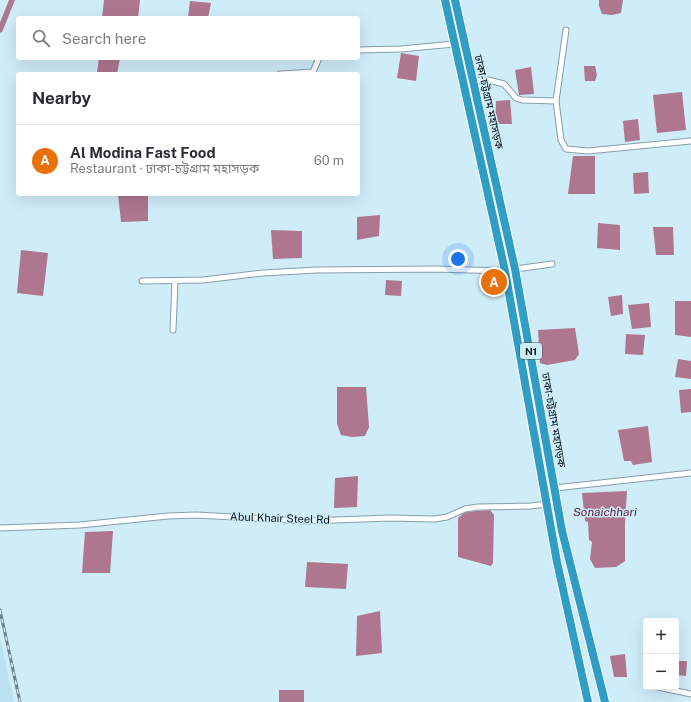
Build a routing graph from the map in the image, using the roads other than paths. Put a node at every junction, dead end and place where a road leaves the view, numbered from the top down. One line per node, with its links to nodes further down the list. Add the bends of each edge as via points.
1 (445, 0): 4 (highway, ঢাকা-চট্টগ্রাম মহাসড়ক / N1)
2 (455, 0): 8 (highway, ঢাকা-চট্টগ্রাম মহাসড়ক / N1)
3 (566, 30): 9 (street)
4 (454, 44): 5 (street); 13 (highway, ঢাকা-চট্টগ্রাম মহাসড়ক / N1)
5 (360, 50)
6 (318, 60): 7 (street)
7 (313, 72)
8 (473, 81): 9 (street, via 488,80 504,84 516,98 522,100); 12 (highway, ঢাকা-চট্টগ্রাম মহাসড়ক / N1)
9 (556, 101): 10 (street, via 561,140 566,149 588,151)
10 (691, 141)
11 (552, 264): 12 (street)
12 (515, 269): 18 (highway, ঢাকা-চট্টগ্রাম মহাসড়ক / N1)
13 (505, 271): 15 (street, via 317,270); 20 (highway, ঢাকা-চট্টগ্রাম মহাসড়ক / N1)
14 (142, 281): 15 (street)
15 (175, 281): 16 (street)
16 (173, 330)
17 (691, 473): 18 (street)
18 (555, 488): 19 (highway, ঢাকা-চট্টগ্রাম মহাসড়ক / N1)
19 (557, 503): 20 (street, Abul Khair Steel Rd); 22 (highway, ঢাকা-চট্টগ্রাম মহাসড়ক / N1)
20 (548, 505): 21 (street, Abul Khair Steel Rd, via 478,507 465,509 447,517 434,518 307,521 174,516 80,525); 23 (highway, ঢাকা-চট্টগ্রাম মহাসড়ক / N1)
21 (0, 528)
22 (572, 570): 23 (highway); 27 (highway, ঢাকা-চট্টগ্রাম মহাসড়ক / N1)
23 (560, 573): 26 (highway, ঢাকা-চট্টগ্রাম মহাসড়ক / N1)
24 (672, 690): 25 (street)
25 (691, 694)
26 (588, 702)
27 (605, 702)

